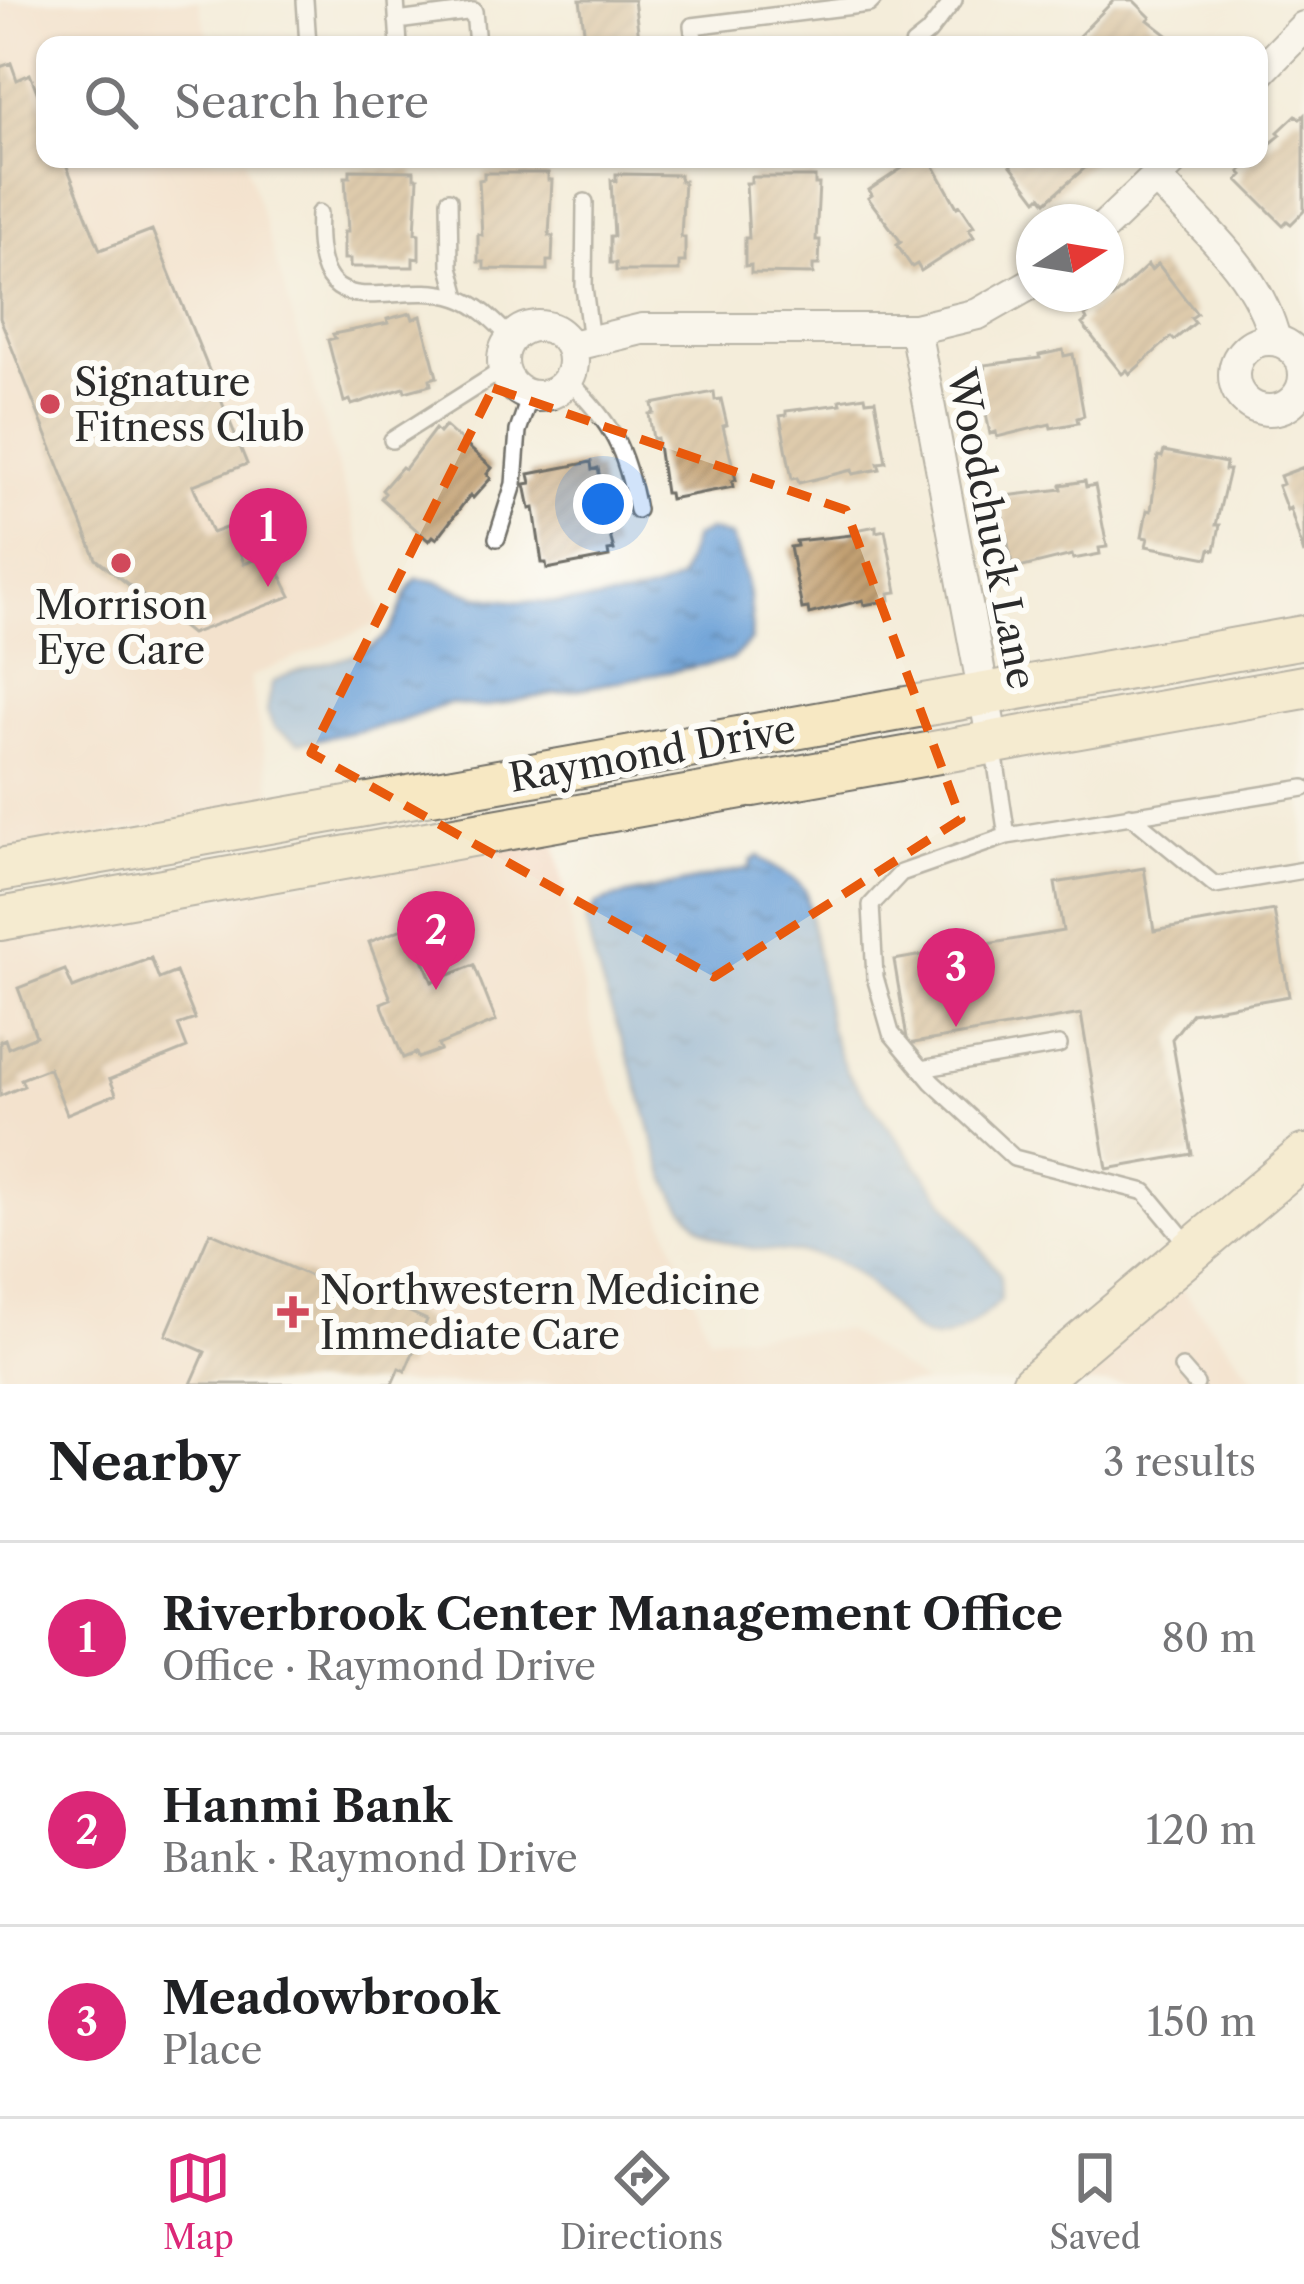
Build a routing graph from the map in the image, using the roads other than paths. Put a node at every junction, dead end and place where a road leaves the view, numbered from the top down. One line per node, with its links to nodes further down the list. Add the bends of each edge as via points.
1 (305, 0): 9 (lane)
2 (395, 0): 7 (lane)
3 (873, 0): 12 (lane, via 692,26)
4 (954, 0): 13 (lane)
5 (1297, 0): 6 (street)
6 (1304, 7)
7 (397, 21): 10 (lane); 11 (lane, via 474,11)
8 (1304, 28): 14 (street)
9 (307, 36)
10 (398, 36)
11 (476, 36)
12 (694, 36)
13 (924, 36)
14 (1268, 65)
15 (1165, 168): 18 (street); 24 (street, via 1251,283)
16 (449, 200): 21 (lane)
17 (586, 202): 25 (lane)
18 (1124, 208)
19 (319, 213): 21 (lane, via 324,269 341,287 363,297)
20 (1016, 292): 22 (street, via 978,314)
21 (458, 297): 23 (lane)
22 (915, 329): 25 (street, via 642,328); 34 (street, Woodchuck Lane)
23 (511, 338): 25 (street, via 543,326); 26 (street)
24 (1275, 340)
25 (581, 343): 27 (street)
26 (503, 369): 28 (street); 29 (lane)
27 (568, 380): 28 (street, via 552,394); 30 (lane, via 617,436)
28 (530, 396): 31 (lane)
29 (392, 440)
30 (637, 510)
31 (497, 538)
32 (1304, 637): 34 (street, Raymond Drive)
33 (1304, 687): 35 (street, Raymond Drive)
34 (984, 695): 35 (street, Woodchuck Lane); 39 (street, Raymond Drive)
35 (993, 743): 38 (lane); 41 (street, Raymond Drive)
36 (1304, 788): 37 (lane)
37 (1130, 815): 38 (lane); 40 (lane, via 1215,885)
38 (1007, 836): 43 (lane, via 901,873 871,904 875,977 890,1034)
39 (0, 869)
40 (1304, 870)
41 (0, 919)
42 (1059, 1045): 43 (lane)
43 (921, 1069): 45 (lane, via 1014,1158 1145,1192)
44 (1304, 1156): 45 (street)
45 (1193, 1251): 47 (street)
46 (1182, 1369): 48 (lane)
47 (1033, 1384)
48 (1196, 1384)

